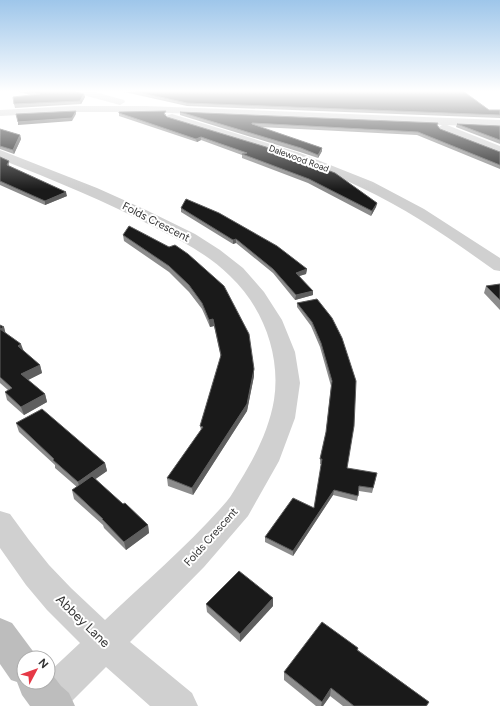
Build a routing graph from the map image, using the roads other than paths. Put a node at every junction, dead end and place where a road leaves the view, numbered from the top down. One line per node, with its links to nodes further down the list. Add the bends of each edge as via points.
1 (195, 124): 5 (street, Dalewood Road, via 254,142 368,185 453,234)
2 (435, 124): 3 (street)
3 (500, 151)
4 (0, 154): 8 (street, Folds Crescent, via 140,213 214,254 237,272 258,296 272,320 284,352 288,383 283,418 266,461 238,508 193,558)
5 (500, 266)
6 (0, 523): 8 (street, Abbey Lane, via 40,579)
7 (0, 635): 9 (main road)
8 (106, 644): 10 (street, Folds Crescent); 11 (street, Abbey Lane)
9 (16, 656)
10 (46, 696)
11 (179, 706)

